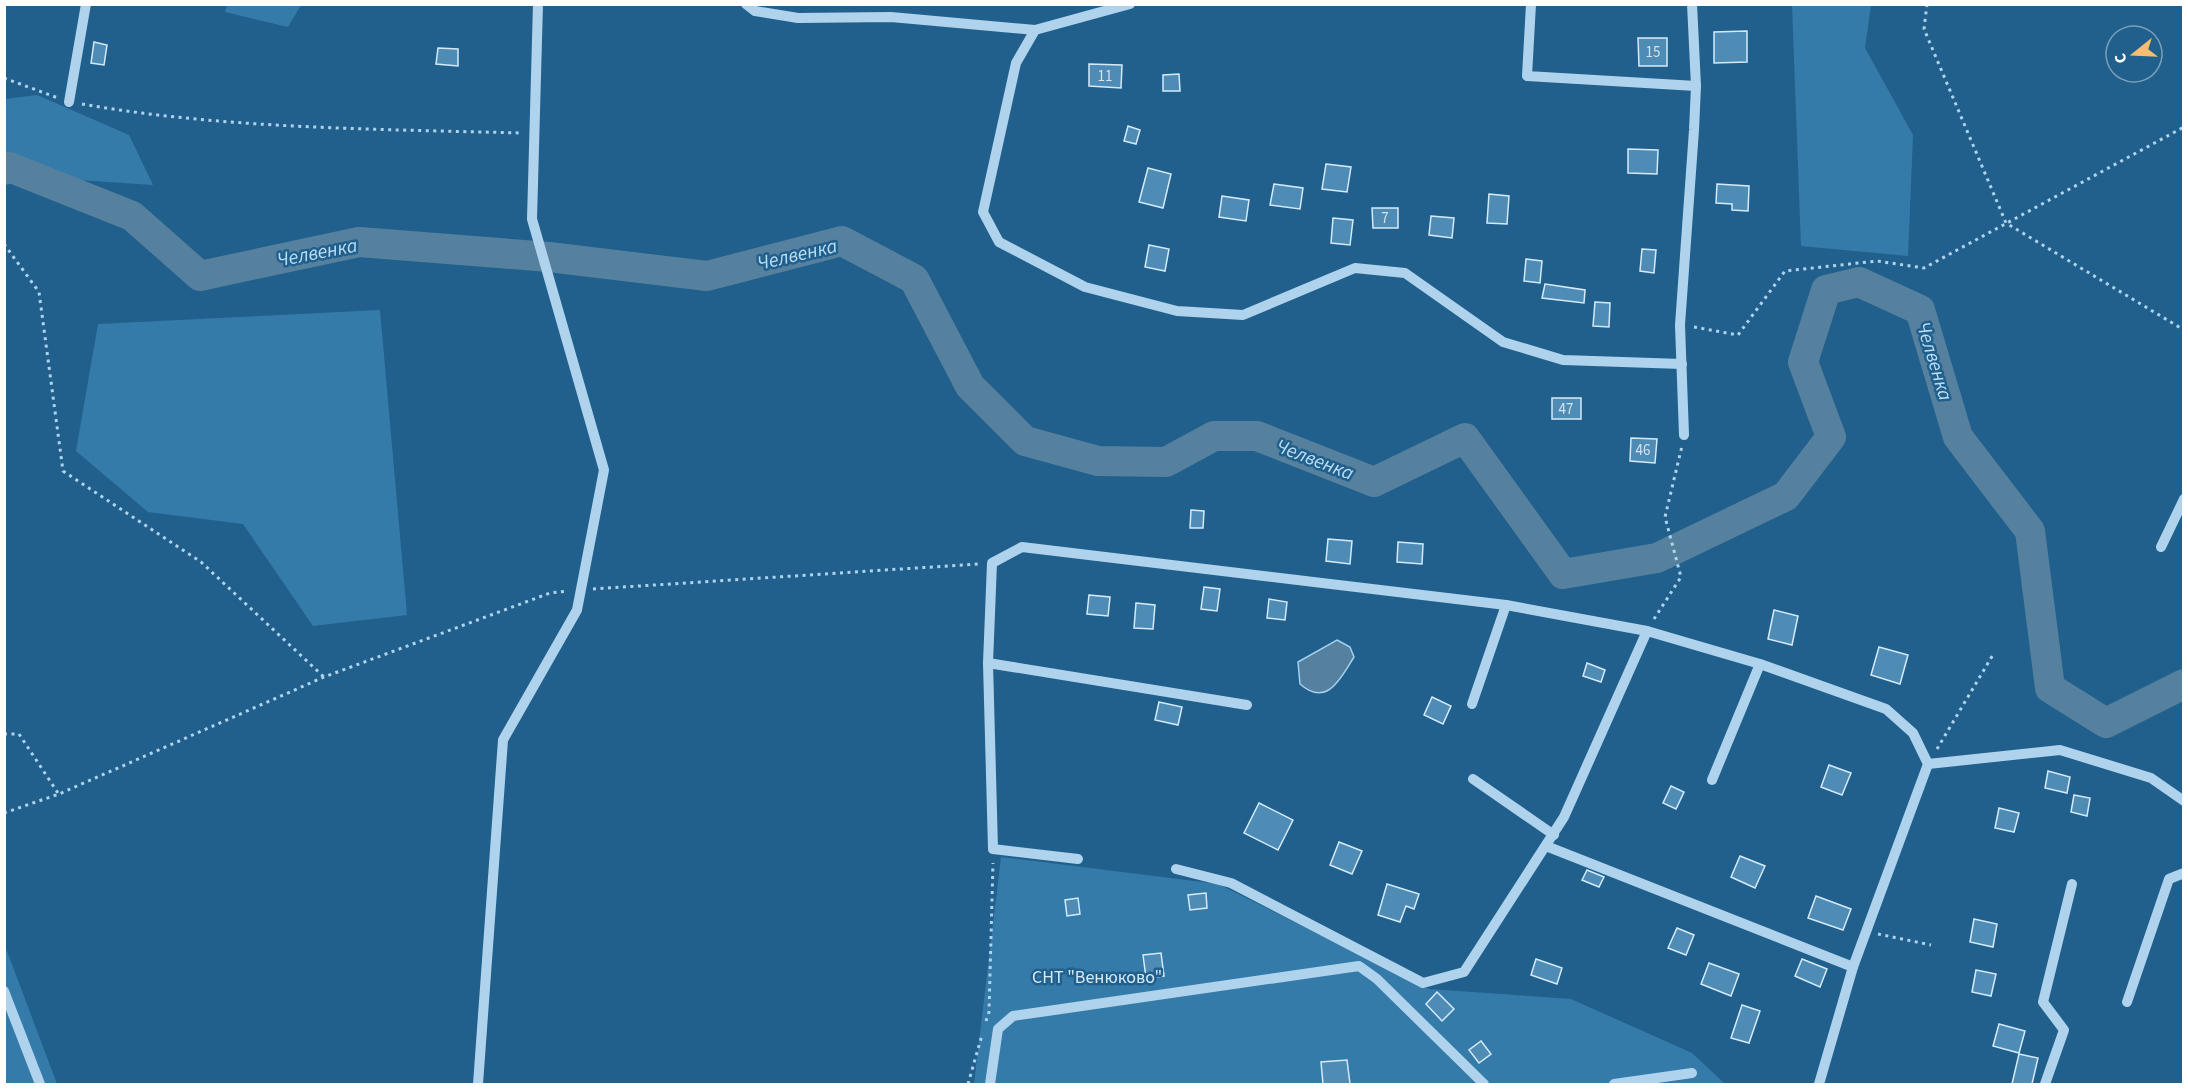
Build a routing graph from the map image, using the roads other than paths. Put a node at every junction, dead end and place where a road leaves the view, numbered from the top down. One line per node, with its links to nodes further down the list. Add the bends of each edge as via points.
1 (86, 4): 9 (street)
2 (538, 4): 35 (street, via 532,219 604,471 576,610 503,740)
3 (746, 4): 7 (street, via 755,11 798,18 891,17)
4 (1532, 4): 8 (street, via 1527,76)
5 (1692, 4): 8 (street)
6 (1123, 5): 7 (street)
7 (1035, 30): 10 (street, via 1016,63 983,212 999,242 1085,287 1177,311 1243,315 1355,267 1405,273 1503,342 1563,360)
8 (1696, 86): 10 (street, via 1680,325)
9 (69, 102)
10 (1682, 364): 11 (street)
11 (1684, 435)
12 (2184, 499): 13 (street)
13 (2161, 547)
14 (1506, 605): 15 (street); 16 (street, via 1022,547 992,563); 18 (street)
15 (1647, 631): 17 (street); 24 (street)
16 (988, 663): 19 (street); 26 (street, via 993,849)
17 (1760, 664): 20 (street, via 1886,709 1913,732); 22 (street)
18 (1472, 704)
19 (1247, 705)
20 (1928, 764): 23 (street, via 2060,750 2151,778); 30 (street)
21 (1473, 779): 24 (street)
22 (1712, 780)
23 (2184, 801)
24 (1554, 835): 25 (street)
25 (1546, 846): 27 (street, via 1464,972 1423,983 1232,883); 30 (street)
26 (1078, 859)
27 (1176, 869)
28 (2184, 873): 32 (street, via 2169,879)
29 (2072, 884): 40 (street, via 2043,1002 2064,1030)
30 (1853, 967): 39 (street)
31 (4, 991): 34 (street)
32 (2127, 1002)
33 (1692, 1073): 38 (street)
34 (40, 1084)
35 (478, 1084)
36 (990, 1084): 37 (street, via 998,1029 1013,1016 1359,966)
37 (1484, 1084)
38 (1614, 1084)
39 (1819, 1084)
40 (2045, 1084)

